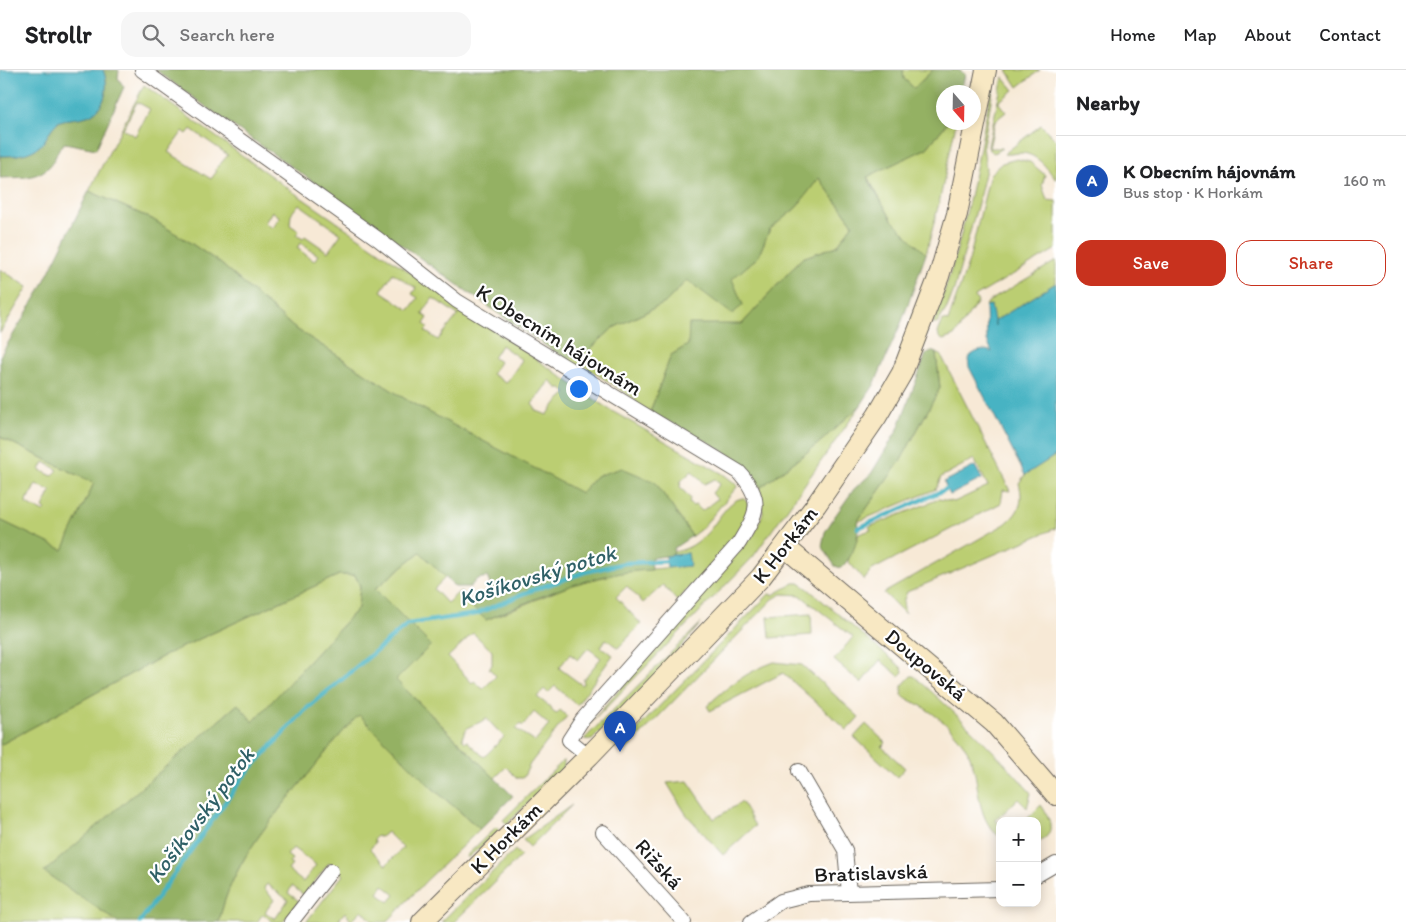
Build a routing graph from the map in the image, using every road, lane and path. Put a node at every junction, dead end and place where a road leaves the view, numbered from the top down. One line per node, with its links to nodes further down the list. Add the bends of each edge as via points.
1 (142, 70): 4 (street, K Obecním hájovnám, via 378,239 457,301 739,472 745,479 754,495 755,516 739,543 582,720 569,740)
2 (986, 70): 3 (main road, K Horkám, via 957,214 935,290 916,340 902,373 877,416)
3 (785, 547): 4 (main road, K Horkám, via 761,577); 6 (main road, Doupovská, via 994,724)
4 (589, 756): 14 (main road, K Horkám)
5 (799, 771): 12 (street, via 845,850)
6 (1056, 796)
7 (603, 832): 15 (street, Rižská)
8 (1056, 864): 10 (street)
9 (331, 871): 13 (street)
10 (1041, 873)
11 (996, 889): 12 (street, Bratislavská)
12 (849, 893): 16 (street, Bratislavská, via 790,898 771,906)
13 (291, 922)
14 (422, 922)
15 (684, 922)
16 (751, 922)

